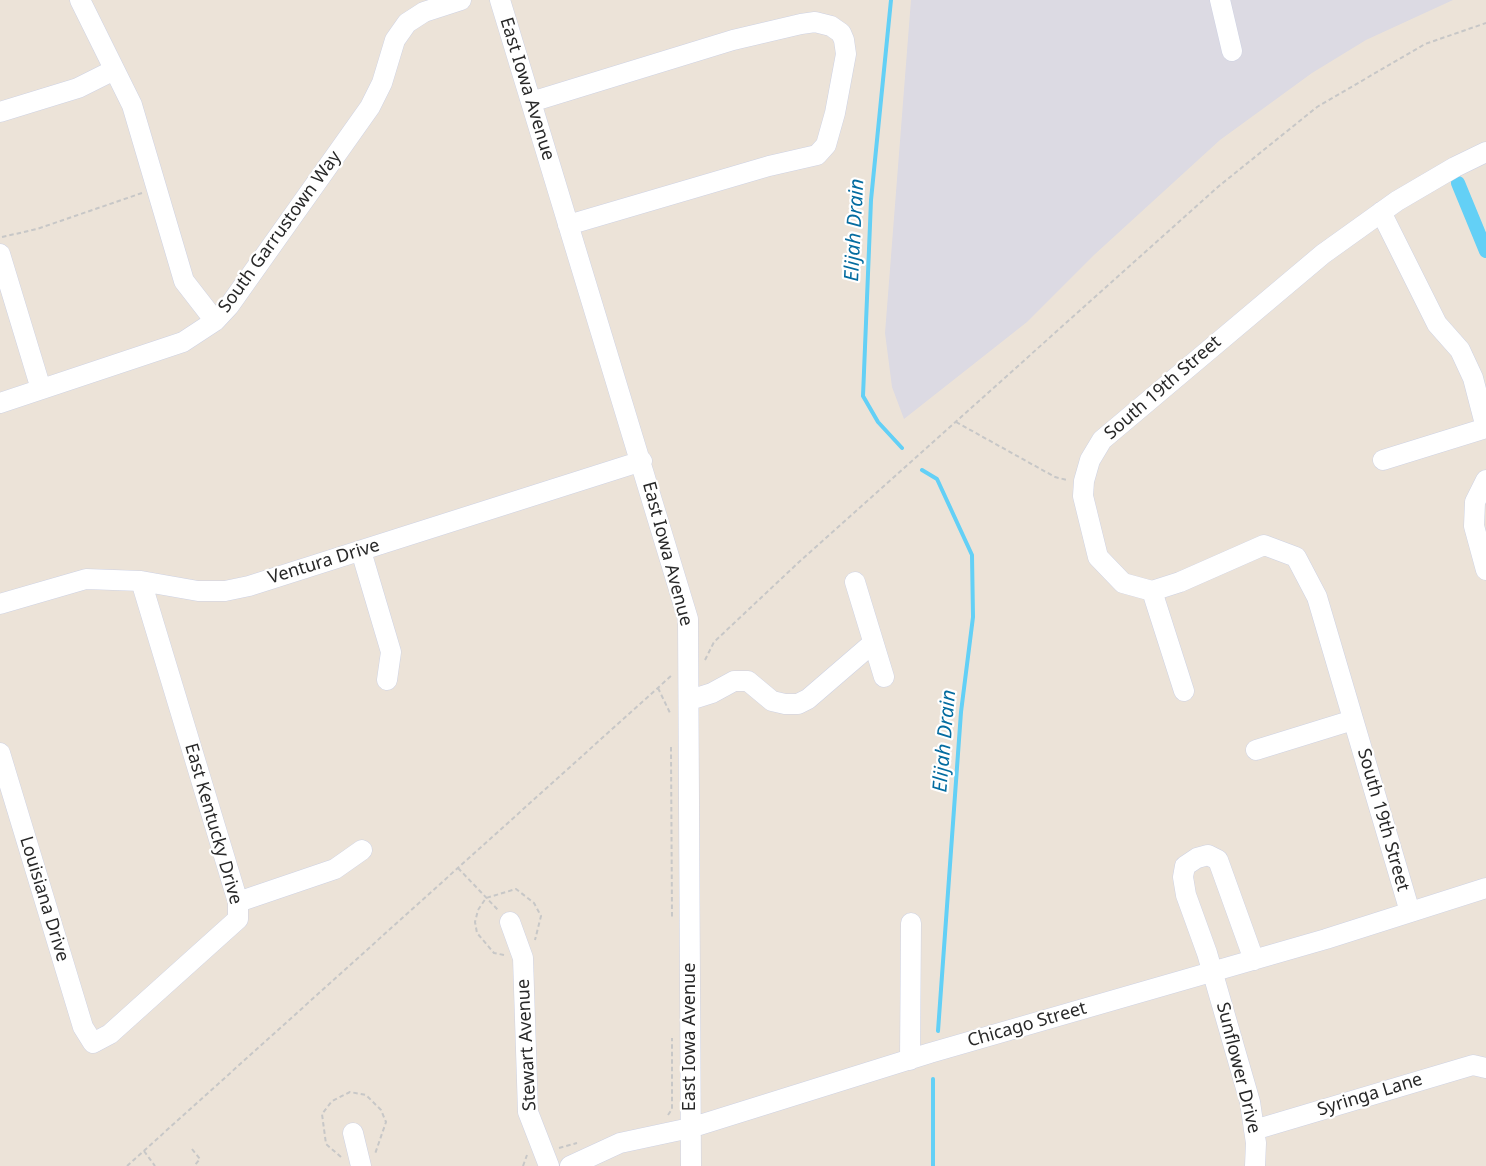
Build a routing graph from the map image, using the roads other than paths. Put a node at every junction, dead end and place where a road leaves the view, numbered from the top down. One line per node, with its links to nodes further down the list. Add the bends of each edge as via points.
1 (80, 0): 6 (street)
2 (461, 0): 13 (street, South Garrustown Way, via 424,12 407,23 395,40 370,107)
3 (500, 0): 7 (street, East Iowa Avenue)
4 (1220, 0): 5 (street)
5 (1232, 51)
6 (114, 70): 8 (street, via 78,88); 13 (street, via 132,105 184,281)
7 (531, 102): 11 (street, East Iowa Avenue); 11 (street, via 733,40 801,24 831,26 844,40 846,54 835,114 826,145 817,155)
8 (0, 112)
9 (1486, 152): 10 (street, South 19th Street)
10 (1382, 212): 16 (street, via 1437,324 1460,350 1473,378); 24 (street, South 19th Street, via 1323,254 1102,440 1090,459 1083,496 1098,557 1123,583)
11 (568, 225): 18 (street, East Iowa Avenue)
12 (0, 254): 14 (street)
13 (215, 321): 14 (street, South Garrustown Way, via 183,342)
14 (41, 389): 15 (street, South Garrustown Way)
15 (0, 403)
16 (1486, 428): 17 (street)
17 (1383, 460)
18 (642, 461): 20 (street, Ventura Drive); 30 (street, East Iowa Avenue, via 688,619)
19 (1486, 480): 21 (street, via 1475,502 1474,526)
20 (361, 551): 22 (street, Ventura Drive, via 225,591 198,591); 28 (street, via 391,652)
21 (1486, 570)
22 (141, 581): 25 (street, Ventura Drive, via 86,579); 36 (street, East Kentucky Drive)
23 (855, 582): 26 (street)
24 (1152, 591): 29 (street); 31 (street, South 19th Street, via 1264,545 1296,558 1317,597)
25 (0, 604)
26 (873, 643): 27 (street); 30 (street, via 798,704 772,701 748,681 734,681)
27 (884, 677)
28 (387, 680)
29 (1184, 691)
30 (690, 700): 45 (street, East Iowa Avenue)
31 (1353, 720): 32 (street); 37 (street, South 19th Street)
32 (1256, 750)
33 (0, 753): 42 (street, Louisiana Drive, via 83,1027)
34 (362, 850): 36 (street, via 335,869)
35 (1486, 888): 37 (street, Chicago Street)
36 (238, 902): 42 (street, East Kentucky Drive, via 238,920 110,1034)
37 (1410, 912): 40 (street, Chicago Street)
38 (510, 922): 48 (street, Stewart Avenue, via 523,958 528,1112)
39 (911, 923): 43 (street)
40 (1254, 960): 41 (street, Chicago Street); 41 (street, Sunflower Drive, via 1218,860 1208,855 1197,858 1185,866 1183,877)
41 (1212, 972): 43 (street, Chicago Street); 46 (street, Sunflower Drive, via 1238,1056)
42 (93, 1043)
43 (910, 1060): 45 (street, Chicago Street)
44 (1486, 1068): 46 (street, Syringa Lane, via 1473,1065)
45 (690, 1128): 50 (street, Chicago Street, via 620,1143); 51 (street, East Iowa Avenue)
46 (1254, 1130): 52 (street, Sunflower Drive)
47 (353, 1133): 49 (street)
48 (552, 1157)
49 (361, 1166)
50 (570, 1166)
51 (691, 1166)
52 (1255, 1166)

